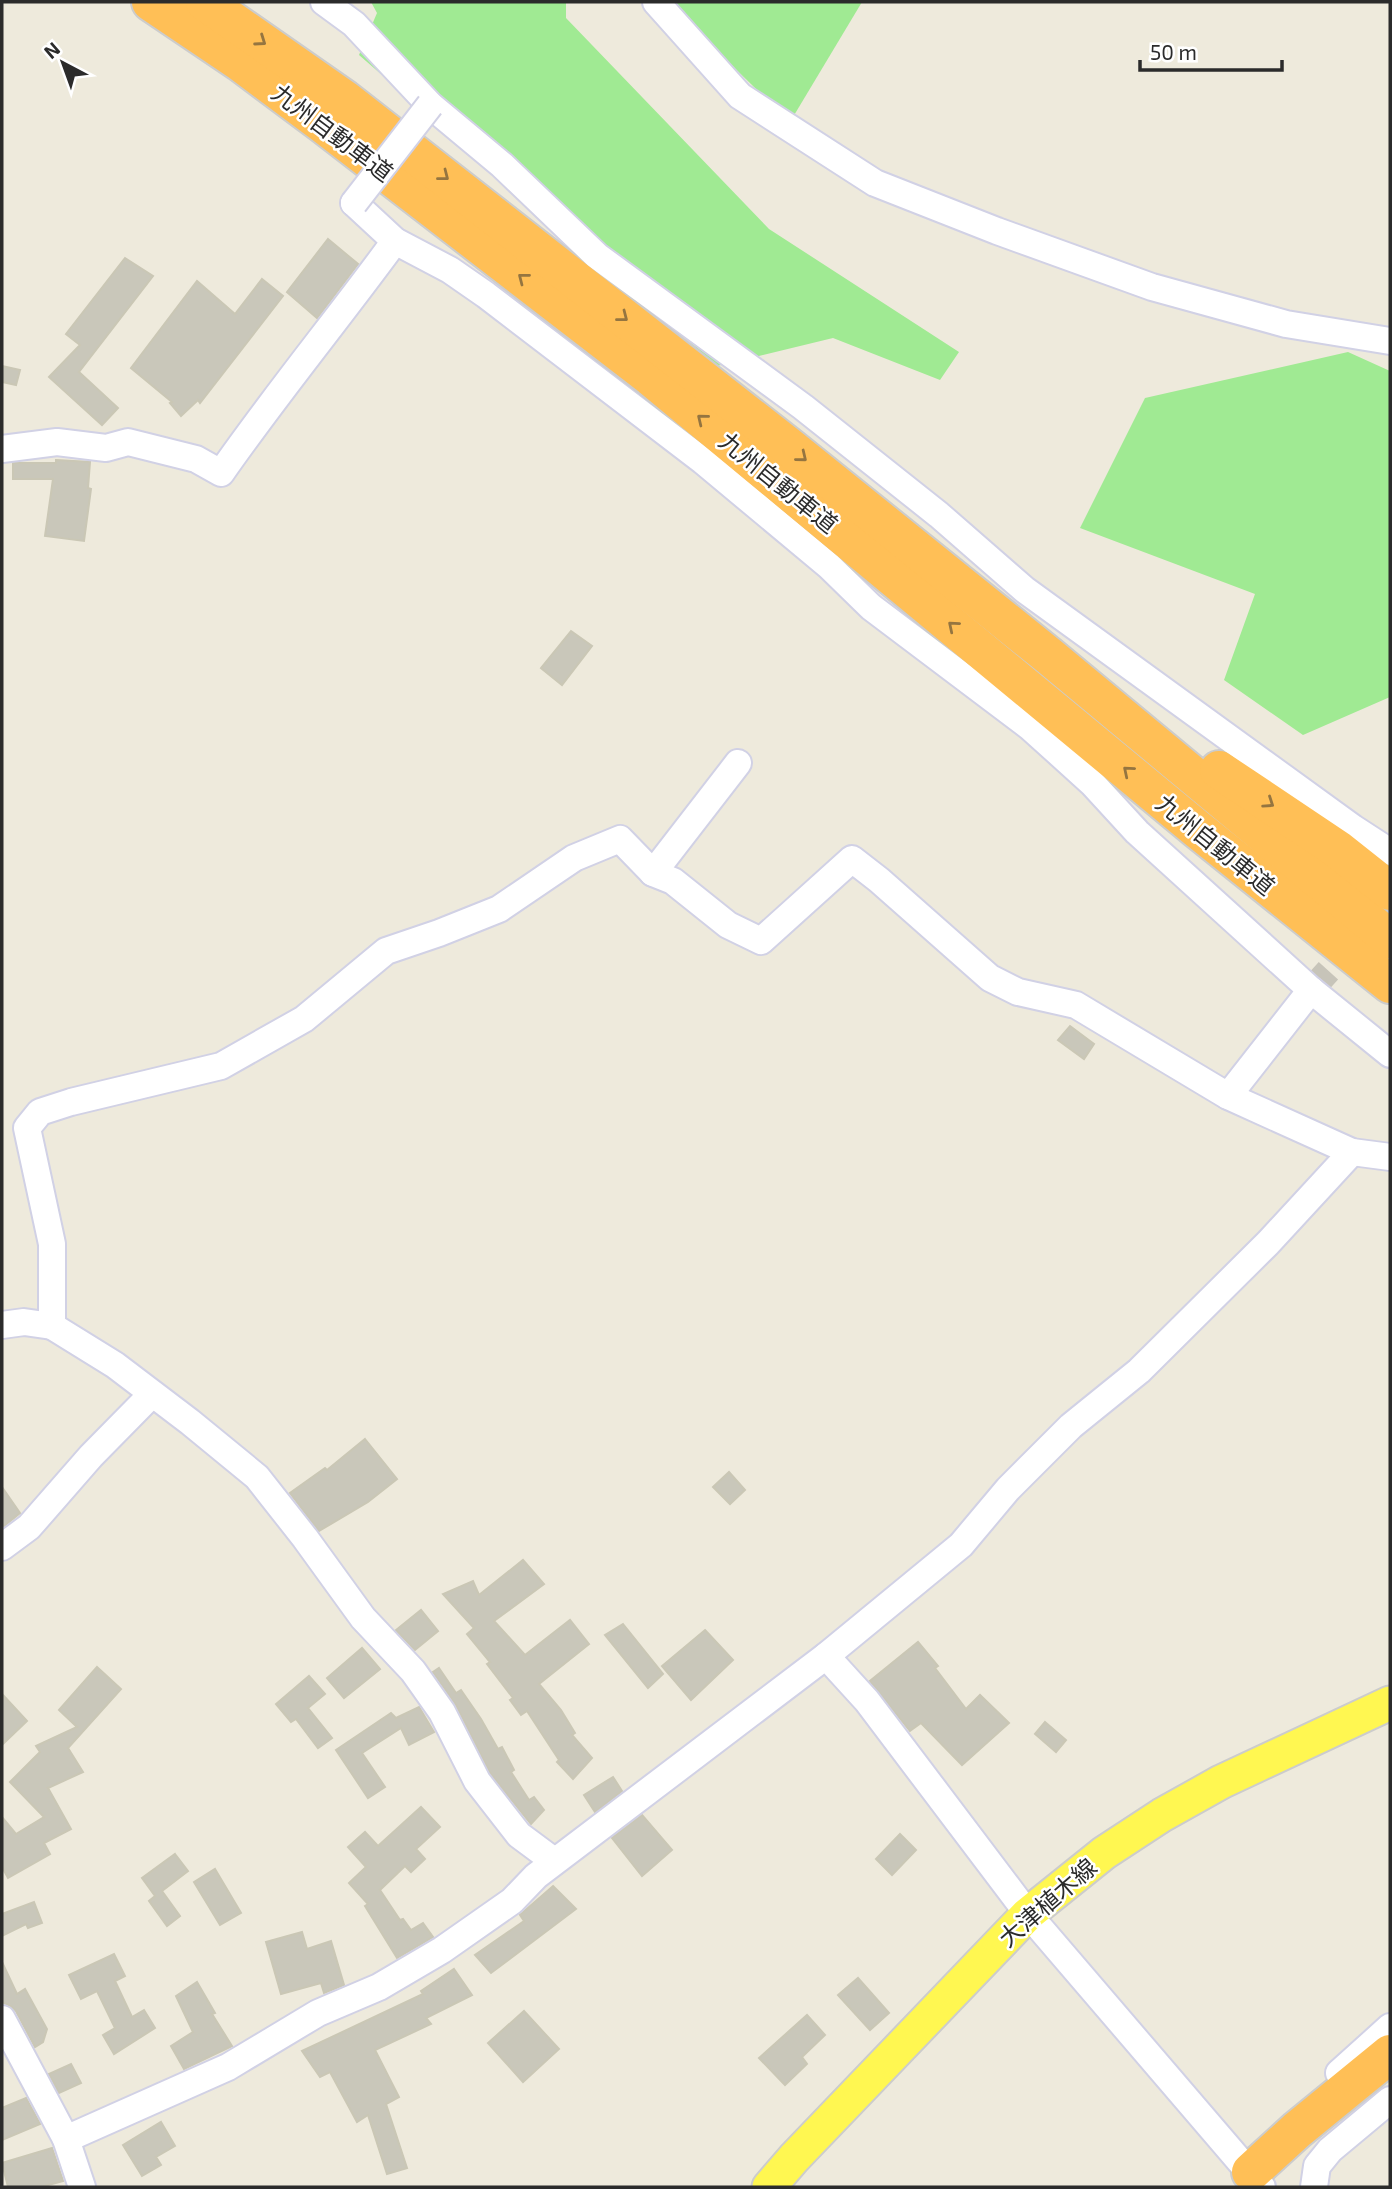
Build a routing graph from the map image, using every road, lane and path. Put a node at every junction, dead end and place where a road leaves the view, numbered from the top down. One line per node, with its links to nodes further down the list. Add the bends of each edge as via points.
1 (151, 2): 11 (highway, 九州自動車道, one-way to 1, via 651,377 323,124)
2 (205, 2): 9 (highway, 九州自動車道, one-way to 9, via 402,143)
3 (324, 2): 5 (street, via 354,24)
4 (656, 2): 7 (street, via 740,96 875,183 1152,287 1286,324)
5 (430, 105): 6 (street, bridge, via 354,203); 12 (street, via 597,256 803,407 1026,590)
6 (396, 242): 8 (street, via 220,473 197,458 128,442 106,448 57,442); 17 (street, via 486,295 681,444 798,539 871,607 1030,727 1137,832)
7 (1390, 341)
8 (2, 449)
9 (1049, 656): 14 (highway, one-way to 14, via 1337,849); 15 (highway, 九州自動車道)
10 (738, 763): 13 (street)
11 (1197, 829): 16 (highway, 九州自動車道); 18 (highway, via 1265,899)
12 (1390, 852)
13 (653, 873): 20 (street, via 673,881 728,925 761,941 852,859 990,978 1018,992 1076,1005); 24 (street, via 620,839 574,858 499,909 386,951 304,1018 221,1066 40,1112 27,1128 52,1244)
14 (1390, 891)
15 (1390, 939)
16 (1390, 984)
17 (1311, 990): 19 (street); 20 (street)
18 (1390, 1006)
19 (1390, 1054)
20 (1227, 1096): 21 (street)
21 (1352, 1152): 22 (street); 27 (street, via 1139,1371 1071,1426 1008,1489 961,1545)
22 (1390, 1157)
23 (2, 1325): 24 (street)
24 (52, 1326): 25 (street)
25 (152, 1394): 26 (street, via 29,1527); 29 (street, via 257,1477 363,1618 413,1671 442,1712 477,1781 519,1835)
26 (2, 1547)
27 (826, 1656): 29 (street); 30 (street, via 867,1701)
28 (1390, 1703): 30 (main road, 大津植木線, via 1221,1782 1163,1815 1104,1853)
29 (554, 1861): 36 (street, via 512,1901 379,1987 318,2012 228,2067)
30 (1028, 1914): 37 (street); 39 (main road, 大津植木線)
31 (2, 2019): 36 (street)
32 (1390, 2027): 37 (street)
33 (1390, 2054): 37 (highway)
34 (1390, 2070): 37 (highway, via 1304,2139)
35 (1390, 2100): 40 (street, via 1330,2150 1317,2166)
36 (66, 2139): 38 (street)
37 (1251, 2173)
38 (82, 2187)
39 (769, 2187)
40 (1314, 2187)

